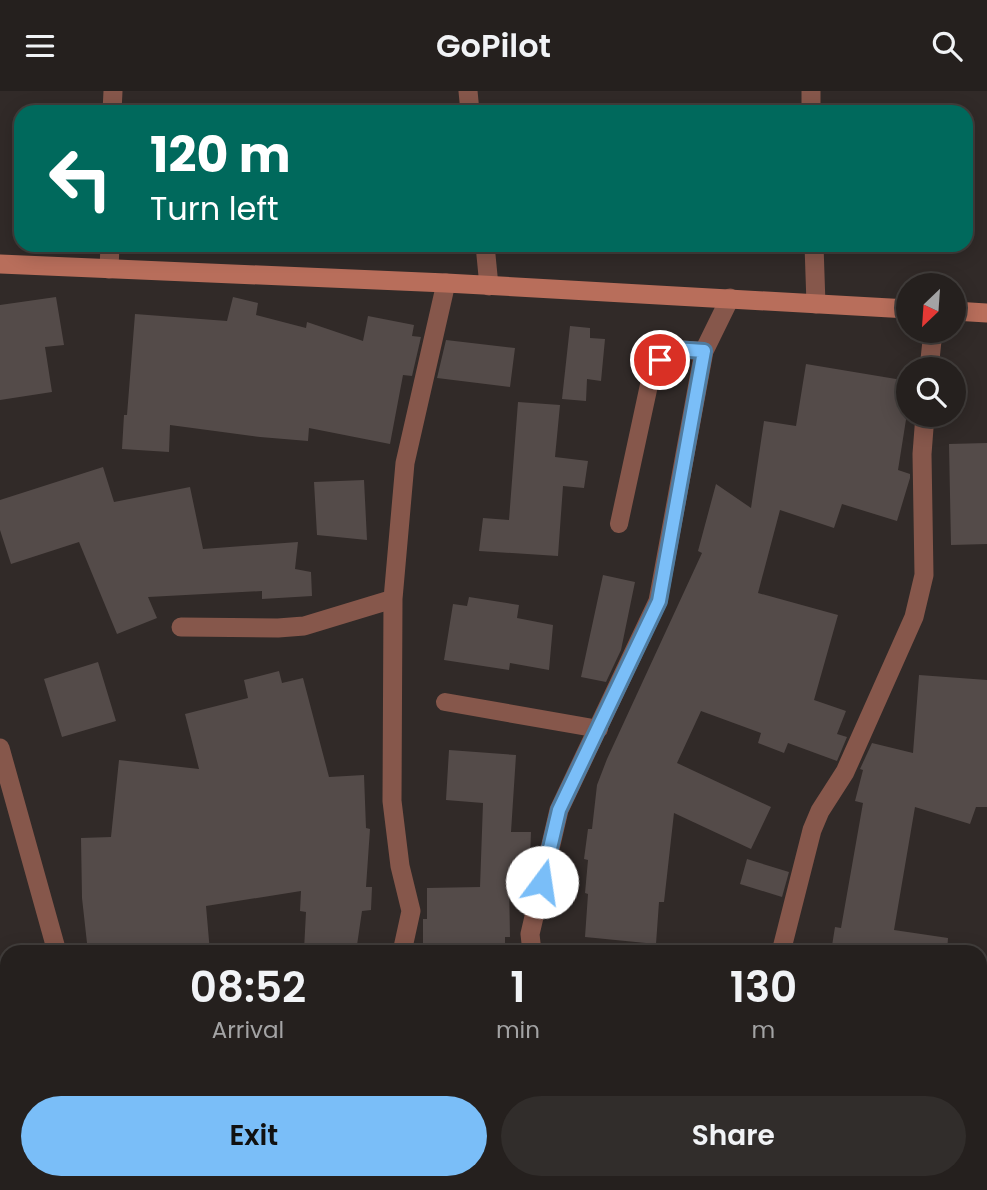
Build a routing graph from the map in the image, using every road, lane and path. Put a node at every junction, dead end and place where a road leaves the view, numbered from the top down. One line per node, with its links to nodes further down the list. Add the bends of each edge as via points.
1 (110, 252): 5 (street)
2 (486, 252): 7 (street)
3 (814, 252): 9 (street)
4 (0, 264): 5 (main road)
5 (109, 269): 6 (main road)
6 (446, 283): 7 (main road); 16 (street, via 405,463)
7 (489, 286): 8 (main road)
8 (730, 298): 9 (main road); 13 (street)
9 (816, 304): 10 (main road)
10 (896, 308)
11 (966, 312): 12 (main road)
12 (987, 313)
13 (704, 351): 15 (lane, via 674,349 660,360 649,385); 19 (street, via 659,601)
14 (924, 427): 24 (street, via 925,575 914,617 845,772 812,830)
15 (619, 524)
16 (393, 599): 17 (street, via 304,626); 22 (street, via 392,801 411,911)
17 (181, 627)
18 (445, 702): 19 (lane)
19 (599, 729): 23 (street, via 559,810)
20 (0, 748): 21 (street)
21 (55, 945)
22 (404, 945)
23 (531, 945)
24 (782, 945)

